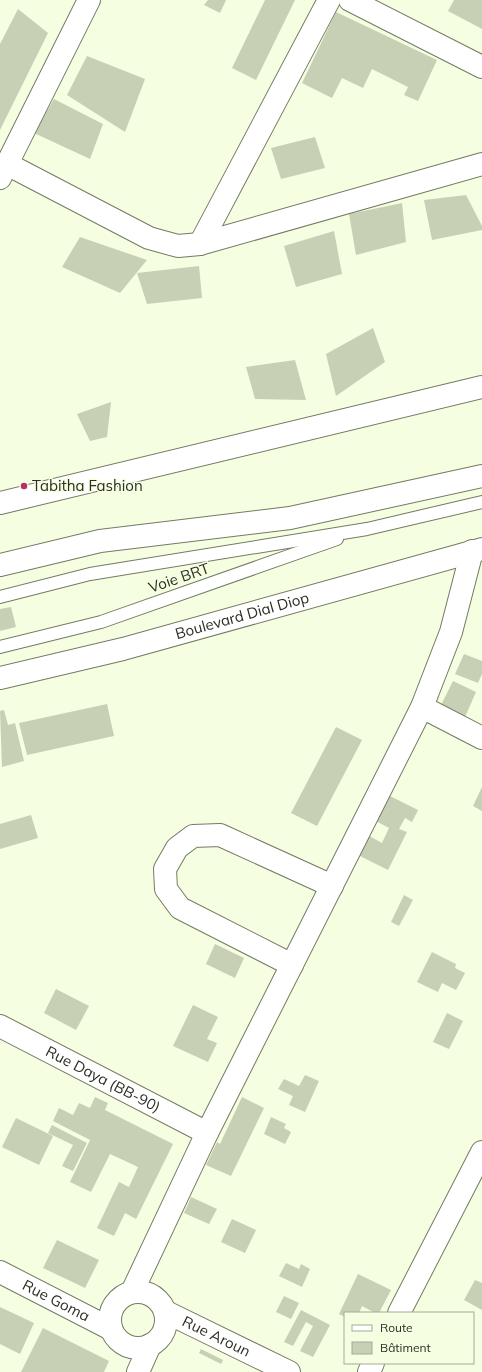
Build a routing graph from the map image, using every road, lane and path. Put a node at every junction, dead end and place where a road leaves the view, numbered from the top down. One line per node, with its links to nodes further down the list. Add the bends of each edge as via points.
1 (89, 0): 6 (street)
2 (329, 0): 7 (street)
3 (350, 0): 4 (street)
4 (482, 67)
5 (482, 164): 7 (street)
6 (4, 171): 7 (street, via 149,238 178,246)
7 (200, 244)
8 (482, 387): 11 (street)
9 (482, 476): 14 (street, via 290,518 100,541)
10 (482, 502): 12 (lane, Voie BRT)
11 (0, 503)
12 (367, 529): 15 (lane, Voie BRT, via 90,574); 16 (lane, Voie BRT, via 101,622)
13 (477, 550): 17 (street, Boulevard Dial Diop, via 123,649); 18 (street, via 451,632)
14 (0, 566)
15 (0, 597)
16 (0, 648)
17 (0, 678)
18 (422, 707): 19 (street); 20 (street)
19 (482, 738)
20 (332, 886): 21 (street); 21 (street, via 220,835 193,836 177,848 165,869 166,889 180,908)
21 (292, 965): 23 (street)
22 (0, 1026): 23 (street, Rue Daya (BB-90))
23 (207, 1132): 26 (street)
24 (482, 1152): 28 (street)
25 (0, 1272): 29 (street, Rue Goma)
26 (132, 1292): 27 (street, via 153,1295 161,1302); 29 (street, via 122,1297 114,1306 110,1317)
27 (166, 1312): 30 (street, via 165,1328 157,1341); 32 (street, Rue Aroun)
28 (400, 1312)
29 (112, 1329): 30 (street, via 120,1340 132,1347)
30 (150, 1345): 31 (street)
31 (138, 1372)
32 (289, 1372)

